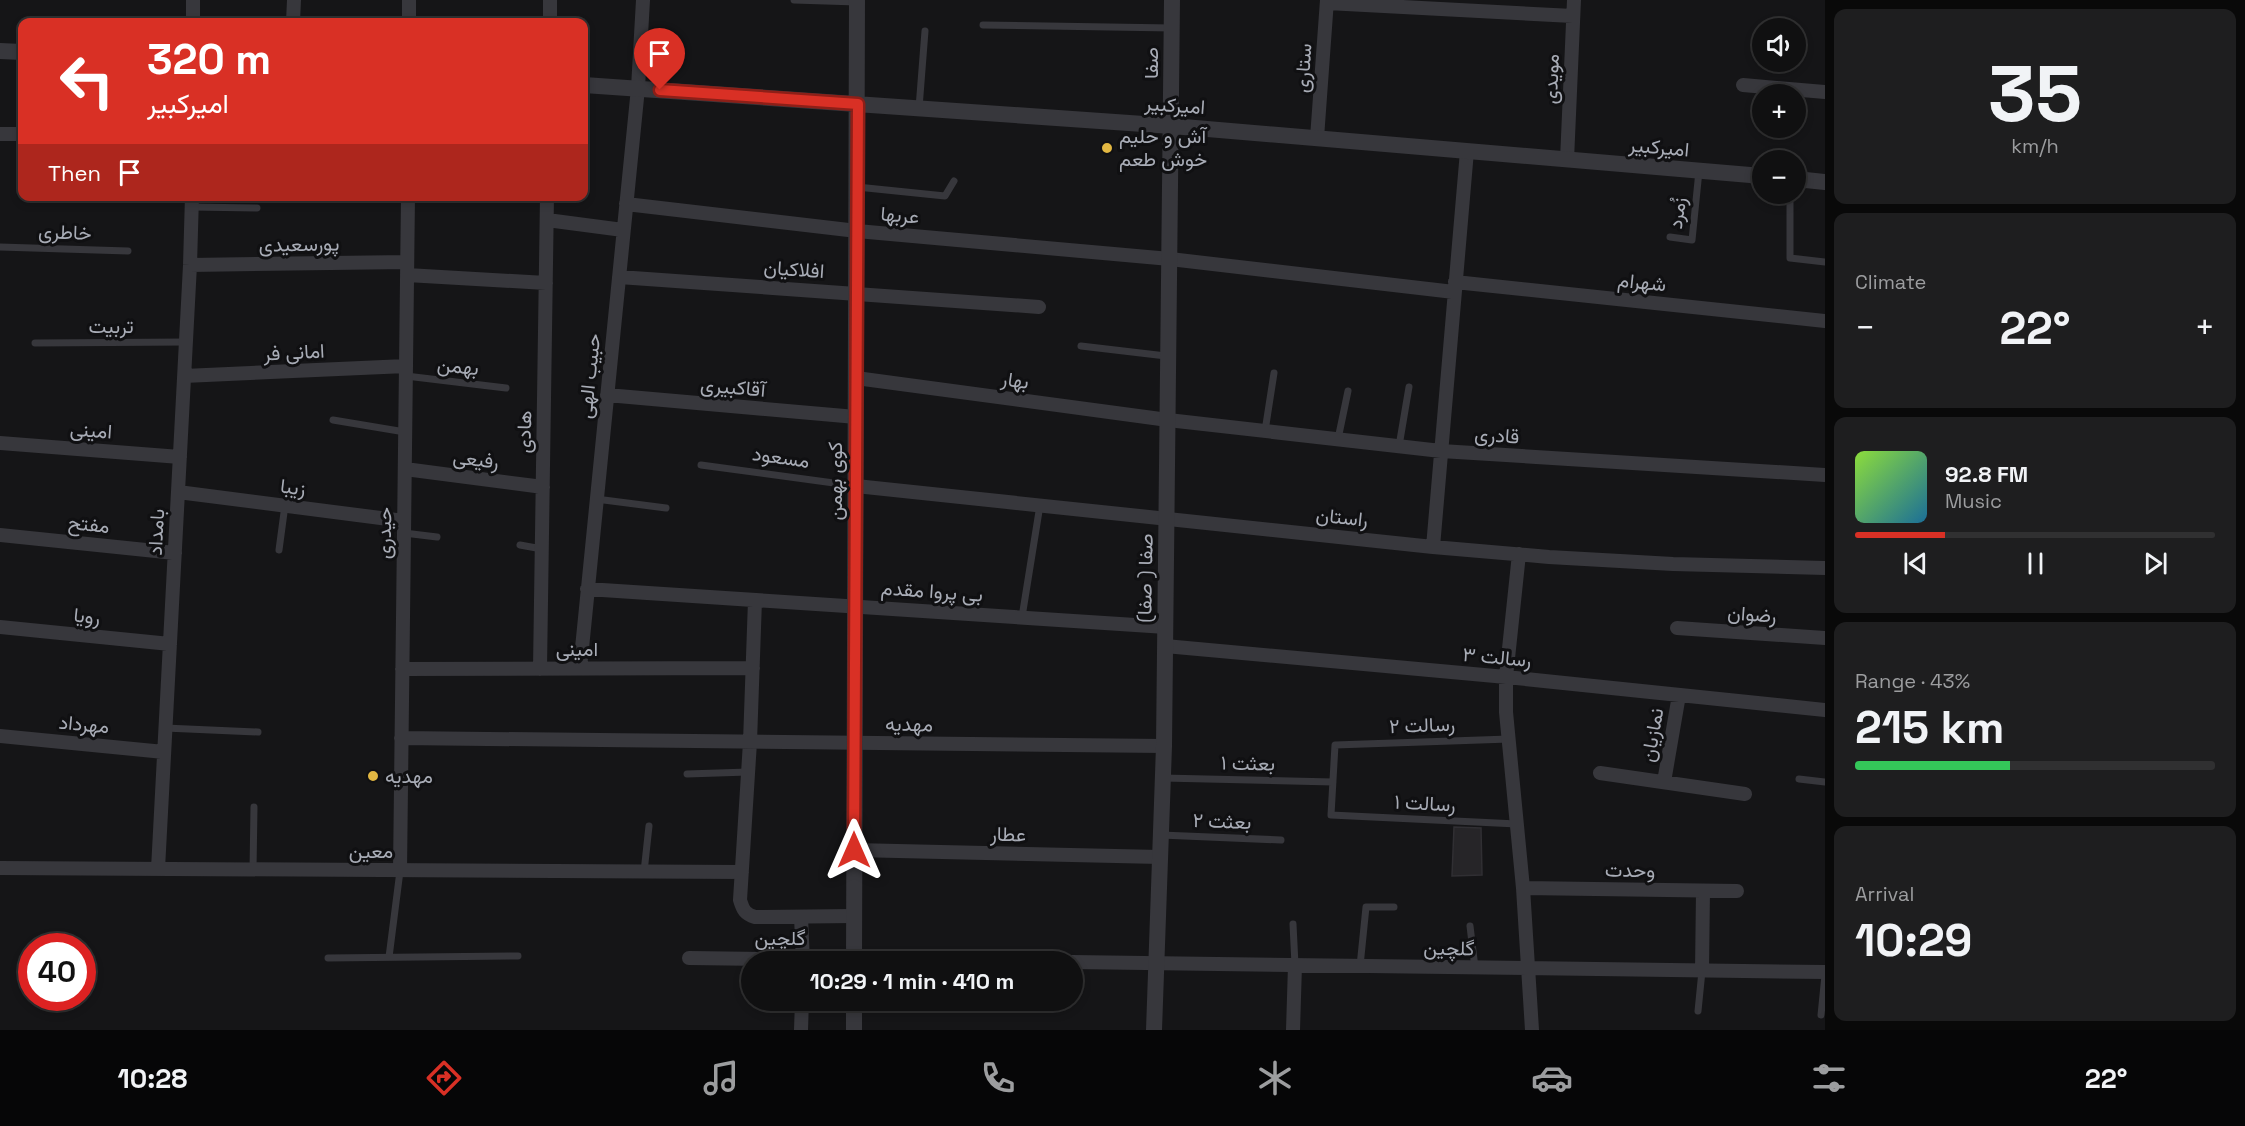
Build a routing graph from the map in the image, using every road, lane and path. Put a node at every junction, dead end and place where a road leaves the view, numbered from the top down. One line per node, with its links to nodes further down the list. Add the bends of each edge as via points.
1 (193, 0): 13 (street)
2 (294, 0): 14 (street)
3 (409, 0): 15 (street)
4 (550, 0): 16 (street)
5 (643, 0): 24 (street, حبیب الهی)
6 (794, 0): 9 (lane)
7 (1172, 0): 18 (street, صفا)
8 (1574, 0): 12 (street, مویدی)
9 (857, 1): 26 (street, کوی بهمن)
10 (1327, 1): 11 (street); 31 (street, ستاری)
11 (1501, 6): 12 (street)
12 (1573, 16): 33 (street, مویدی)
13 (193, 18)
14 (293, 18)
15 (409, 18)
16 (550, 18)
17 (983, 25): 18 (lane)
18 (1172, 28): 28 (street, صفا)
19 (925, 31): 27 (lane)
20 (0, 51): 21 (street)
21 (18, 52)
22 (588, 85): 24 (street, امیرکبیر)
23 (1743, 85): 25 (street)
24 (638, 88): 26 (street, امیرکبیر); 43 (street, حبیب الهی)
25 (1825, 92)
26 (858, 104): 27 (street, امیرکبیر); 39 (street, کوی بهمن)
27 (919, 108): 28 (street, امیرکبیر)
28 (1172, 126): 31 (street, امیرکبیر); 52 (street, صفا ( صفا))
29 (0, 134): 30 (street)
30 (18, 134)
31 (1317, 138): 32 (street, امیرکبیر)
32 (1467, 151): 33 (street, امیرکبیر); 58 (street)
33 (1567, 160): 34 (street, امیرکبیر)
34 (1699, 171): 35 (street, امیرکبیر); 49 (lane, زُمرد, via 1692,240)
35 (1752, 175)
36 (1806, 180): 38 (street)
37 (954, 181): 39 (lane, via 945,196)
38 (1825, 182)
39 (857, 187): 48 (street, کوی بهمن)
40 (408, 201): 55 (street, حیدری)
41 (547, 201): 46 (street, هادی)
42 (192, 202): 45 (lane); 54 (street, بامداد)
43 (626, 204): 47 (street, حبیب الهی); 48 (street, عربها)
44 (1790, 204): 53 (lane, via 1790,258)
45 (257, 208)
46 (547, 220): 47 (street); 57 (street, هادی)
47 (624, 230): 56 (street, حبیب الهی)
48 (857, 231): 52 (street, عربها); 59 (street, کوی بهمن)
49 (1670, 237)
50 (0, 247): 51 (lane, خاطری)
51 (128, 251)
52 (1170, 259): 58 (street, شهرام); 65 (street, صفا ( صفا))
53 (1825, 262)
54 (190, 266): 55 (street, پورسعیدی); 62 (street, بامداد)
55 (407, 268): 57 (street, پورسعیدی); 66 (street, حیدری)
56 (619, 277): 59 (street, افلاکیان); 73 (street, حبیب الهی)
57 (546, 283): 88 (street, هادی)
58 (1455, 287): 61 (street, شهرام); 82 (street)
59 (856, 293): 60 (street, افلاکیان); 69 (street, کوی بهمن)
60 (1039, 307)
61 (1825, 321)
62 (186, 342): 63 (lane, تربیت); 68 (street, بامداد)
63 (35, 343)
64 (1081, 346): 65 (lane)
65 (1169, 357): 76 (street, صفا ( صفا))
66 (406, 371): 68 (street, امانی فر); 70 (lane, بهمن); 78 (street, حیدری)
67 (1274, 373): 77 (lane)
68 (184, 376): 83 (street, بامداد)
69 (856, 378): 74 (street, کوی بهمن); 76 (street, بهار)
70 (506, 387)
71 (1409, 387): 81 (lane)
72 (1348, 391): 79 (lane)
73 (607, 395): 74 (street, آقاکبیری); 90 (street, حبیب الهی)
74 (856, 417): 87 (street, کوی بهمن)
75 (333, 420): 78 (lane)
76 (1168, 420): 77 (street, قادری); 94 (street, صفا ( صفا))
77 (1265, 431): 79 (street, قادری)
78 (405, 432): 85 (street, حیدری)
79 (1338, 439): 81 (street, قادری)
80 (0, 443): 83 (street, امینی)
81 (1399, 446): 82 (street, قادری)
82 (1441, 451): 86 (street, قادری); 99 (street)
83 (180, 457): 89 (street, بامداد)
84 (701, 465): 87 (lane, مسعود)
85 (405, 469): 88 (street, رفیعی); 95 (street, حیدری)
86 (1825, 475)
87 (856, 486): 91 (street, راستان); 107 (street, کوی بهمن)
88 (543, 487): 100 (street, هادی)
89 (178, 492): 92 (street, زیبا); 102 (street, بامداد)
90 (596, 499): 93 (lane); 105 (street, حبیب الهی)
91 (1040, 505): 94 (street, راستان); 108 (lane)
92 (285, 506): 95 (street, زیبا); 101 (lane)
93 (666, 508)
94 (1167, 518): 99 (street, راستان); 110 (street, صفا ( صفا))
95 (404, 527): 97 (lane); 117 (street, حیدری)
96 (0, 535): 102 (street, مفتح)
97 (437, 537)
98 (520, 545): 100 (lane)
99 (1433, 547): 103 (street, راستان)
100 (542, 549): 118 (street, هادی)
101 (279, 550)
102 (175, 553): 113 (street, بامداد)
103 (1519, 554): 104 (street, راستان); 119 (street)
104 (1825, 568)
105 (587, 589): 106 (street, بی پروا مقدم); 115 (street, حبیب الهی)
106 (755, 600): 107 (street, بی پروا مقدم); 116 (street)
107 (855, 606): 108 (street, بی پروا مقدم); 128 (street, کوی بهمن)
108 (1022, 617): 110 (street, بی پروا مقدم)
109 (0, 627): 113 (street, رویا)
110 (1166, 627): 114 (street, صفا ( صفا))
111 (1677, 628): 112 (street, رضوان)
112 (1825, 638)
113 (170, 644): 122 (street, بامداد)
114 (1166, 646): 119 (street, رسالت ۳); 129 (street, صفا ( صفا))
115 (580, 668): 116 (street, امینی); 118 (street, امینی)
116 (753, 668): 127 (street)
117 (402, 669): 118 (street, امینی); 125 (street, حیدری)
118 (540, 669)
119 (1506, 677): 120 (street, رسالت ۳); 126 (street)
120 (1679, 695): 121 (street, رسالت ۳); 137 (street, نمازیان)
121 (1825, 710)
122 (165, 728): 123 (lane); 130 (street, بامداد)
123 (258, 732)
124 (0, 736): 130 (street, مهرداد)
125 (401, 738): 127 (street, مهدیه); 150 (street, حیدری)
126 (1509, 739): 136 (lane, رسالت ۲, via 1335,745); 141 (street)
127 (750, 742): 128 (street, مهدیه); 131 (street)
128 (854, 743): 129 (street, مهدیه); 145 (street, کوی بهمن)
129 (1164, 746): 134 (street, صفا ( صفا))
130 (164, 752): 148 (street, بامداد)
131 (748, 772): 133 (lane); 152 (street)
132 (1600, 773): 137 (street)
133 (687, 774)
134 (1163, 778): 136 (lane, بعثت ۱); 143 (street, صفا ( صفا))
135 (1799, 779): 138 (lane)
136 (1333, 782): 141 (lane, رسالت ۱, via 1331,815)
137 (1664, 782): 139 (street)
138 (1825, 782)
139 (1745, 794)
140 (254, 807): 149 (lane)
141 (1517, 824): 153 (street)
142 (650, 826): 151 (lane)
143 (1161, 835): 144 (lane, بعثت ۲); 146 (street, صفا ( صفا))
144 (1281, 840)
145 (854, 850): 146 (street, عطار); 157 (street, کوی بهمن)
146 (1160, 857): 169 (street, صفا ( صفا))
147 (0, 868): 148 (street, معین)
148 (158, 869): 149 (street, معین)
149 (253, 870): 150 (street, معین)
150 (400, 871): 151 (street, معین); 164 (lane)
151 (644, 872): 152 (street, معین)
152 (742, 872): 158 (street, via 742,909 748,915)
153 (1523, 888): 154 (street, وحدت); 173 (street)
154 (1702, 891): 155 (street, وحدت); 174 (street)
155 (1737, 891)
156 (1395, 907): 171 (lane, via 1366,907)
157 (854, 916): 158 (street); 162 (street, کوی بهمن)
158 (801, 917): 161 (street)
159 (1293, 924): 170 (lane)
160 (1470, 926): 172 (lane)
161 (803, 951)
162 (854, 951)
163 (518, 956): 164 (lane)
164 (389, 957): 165 (lane)
165 (328, 958)
166 (689, 958): 167 (street, گلچین)
167 (741, 959)
168 (1083, 962): 169 (street, گلچین)
169 (1156, 964): 170 (street, گلچین); 182 (street, صفا ( صفا))
170 (1295, 966): 171 (street, گلچین); 183 (street)
171 (1360, 966): 172 (street, گلچین)
172 (1475, 968): 173 (street, گلچین)
173 (1529, 968): 174 (street, گلچین); 184 (street)
174 (1702, 971): 175 (street, گلچین); 178 (lane)
175 (1825, 974): 179 (lane)
176 (802, 1011): 180 (street)
177 (854, 1011): 181 (street)
178 (1698, 1011)
179 (1821, 1015)
180 (801, 1030)
181 (854, 1030)
182 (1154, 1030)
183 (1293, 1030)
184 (1532, 1030)

